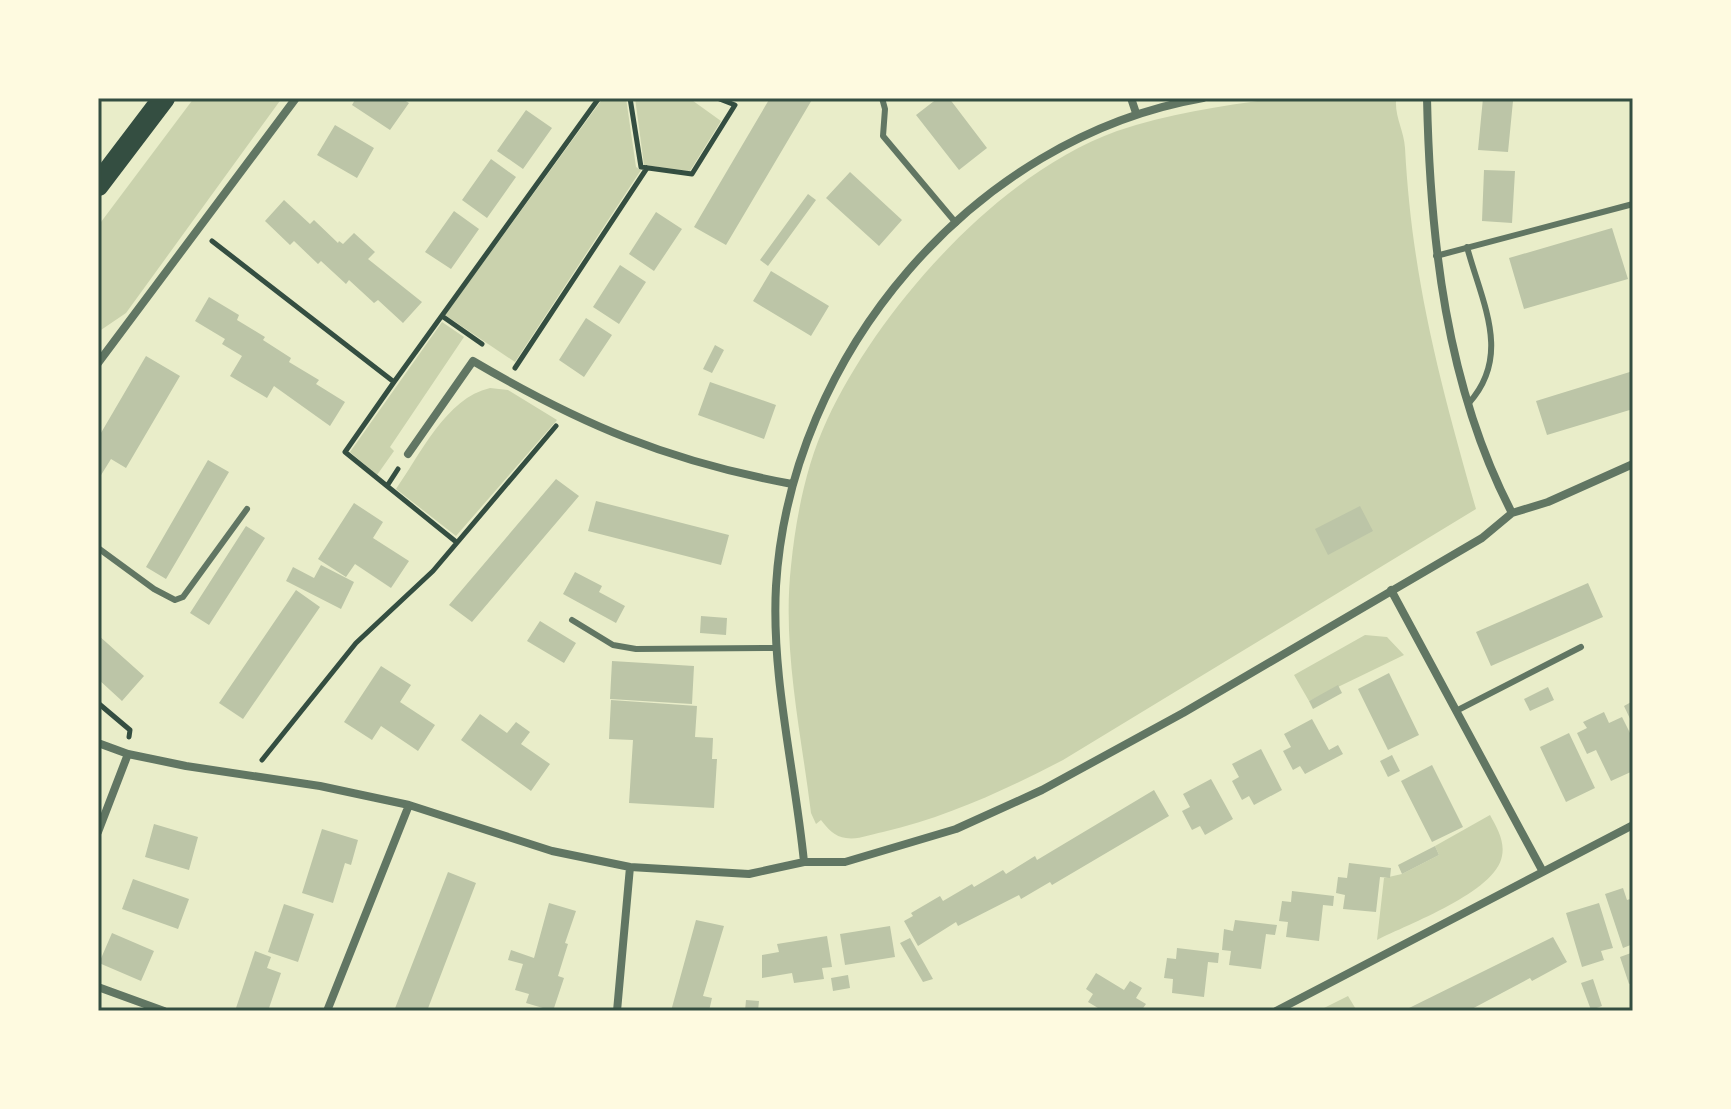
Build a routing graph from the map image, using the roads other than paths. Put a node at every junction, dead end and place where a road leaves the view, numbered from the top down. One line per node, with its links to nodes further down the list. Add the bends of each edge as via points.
1 (164, 98): 8 (highway)
2 (296, 98): 13 (street)
3 (882, 98): 10 (lane, via 883,136)
4 (1131, 98): 7 (street)
5 (1203, 98): 7 (street)
6 (1427, 98): 12 (street)
7 (1136, 113): 10 (street, via 1037,159)
8 (98, 185)
9 (1633, 204): 11 (lane)
10 (956, 223): 17 (street, via 896,287 847,354 813,424)
11 (1467, 247): 12 (lane); 14 (lane, via 1492,340 1492,365)
12 (1436, 256): 14 (street)
13 (98, 363)
14 (1469, 403): 19 (street)
15 (408, 454): 17 (street, via 473,361 589,425 684,459)
16 (1633, 464): 19 (street)
17 (792, 484): 24 (street, via 779,553)
18 (247, 509): 20 (lane, via 183,597 175,600)
19 (1512, 513): 21 (street, via 1482,538)
20 (98, 548)
21 (1391, 590): 25 (street); 31 (street, via 1183,713 1001,810 875,855 845,862)
22 (572, 620): 24 (lane, via 613,645 636,649)
23 (1581, 647): 25 (lane)
24 (776, 648): 31 (street)
25 (1456, 711): 33 (street)
26 (98, 743): 27 (street)
27 (128, 754): 28 (street); 30 (street)
28 (409, 805): 32 (street, via 552,851); 36 (street)
29 (1633, 825): 33 (street)
30 (98, 832)
31 (804, 862): 32 (street, via 749,874)
32 (630, 867): 37 (street)
33 (1542, 870): 38 (street)
34 (98, 987): 35 (street)
35 (163, 1011)
36 (327, 1011)
37 (617, 1011)
38 (1276, 1011)

